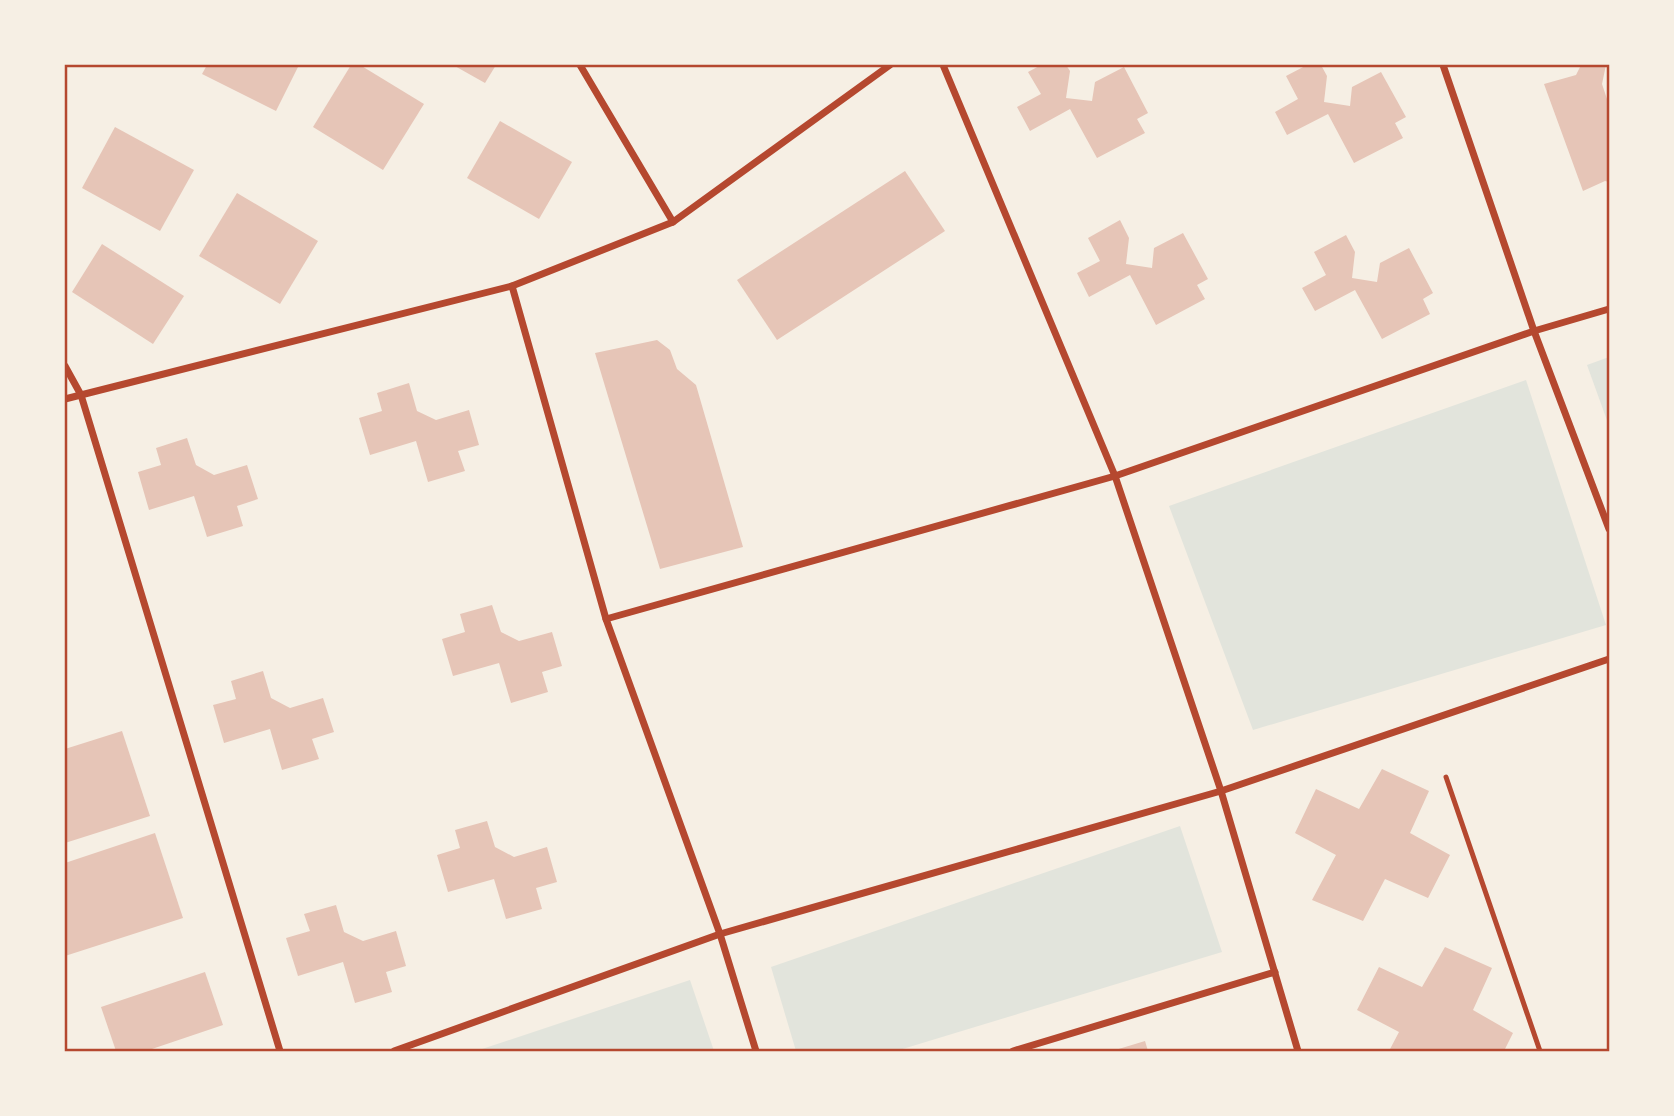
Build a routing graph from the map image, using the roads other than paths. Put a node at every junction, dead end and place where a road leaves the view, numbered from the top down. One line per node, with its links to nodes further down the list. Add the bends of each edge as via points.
1 (580, 65): 5 (street)
2 (890, 65): 5 (street)
3 (943, 65): 12 (street)
4 (1443, 65): 8 (street)
5 (673, 222): 6 (street)
6 (512, 286): 10 (street); 14 (street)
7 (1609, 309): 8 (street)
8 (1534, 331): 12 (street); 13 (street)
9 (65, 366): 10 (street)
10 (81, 396): 11 (street); 20 (street)
11 (65, 399)
12 (1115, 476): 14 (street); 17 (street)
13 (1609, 529)
14 (606, 619): 18 (street)
15 (1609, 659): 17 (street)
16 (1447, 777): 25 (lane)
17 (1222, 792): 18 (street); 19 (street)
18 (720, 934): 21 (street); 22 (street)
19 (1275, 972): 23 (street); 24 (street)
20 (280, 1051)
21 (394, 1051)
22 (756, 1051)
23 (1013, 1051)
24 (1298, 1051)
25 (1540, 1051)

